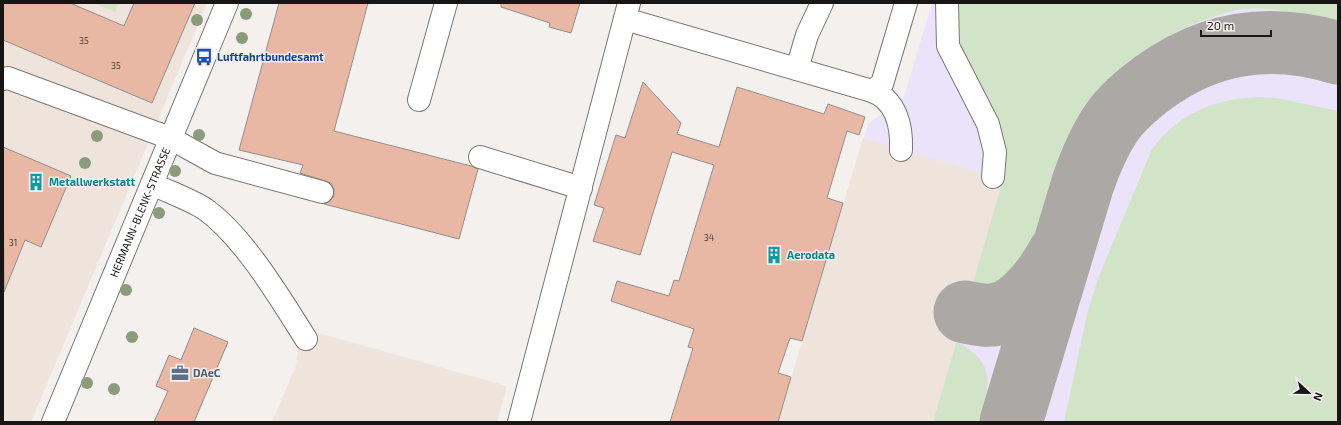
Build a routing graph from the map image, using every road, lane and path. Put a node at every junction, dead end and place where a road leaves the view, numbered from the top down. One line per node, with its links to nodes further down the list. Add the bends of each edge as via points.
1 (227, 3): 11 (street, HERMANN-BLENK-STRASSE)
2 (446, 3): 10 (street)
3 (822, 3): 7 (street, via 807,35)
4 (906, 3): 9 (street, via 882,84)
5 (947, 3): 14 (street, via 948,46 988,124 995,152)
6 (627, 11): 7 (street); 16 (street)
7 (797, 69): 9 (street)
8 (3, 79): 11 (street, via 8,78)
9 (872, 91): 12 (street, via 882,95 898,118 902,136)
10 (419, 100)
11 (170, 138): 15 (street, HERMANN-BLENK-STRASSE); 17 (street, via 215,163)
12 (901, 150)
13 (480, 157): 16 (street)
14 (993, 177)
15 (152, 184): 18 (street, via 204,209 229,232 272,285); 19 (street, HERMANN-BLENK-STRASSE)
16 (581, 188): 20 (street)
17 (322, 192)
18 (306, 339)
19 (53, 422)
20 (519, 422)

